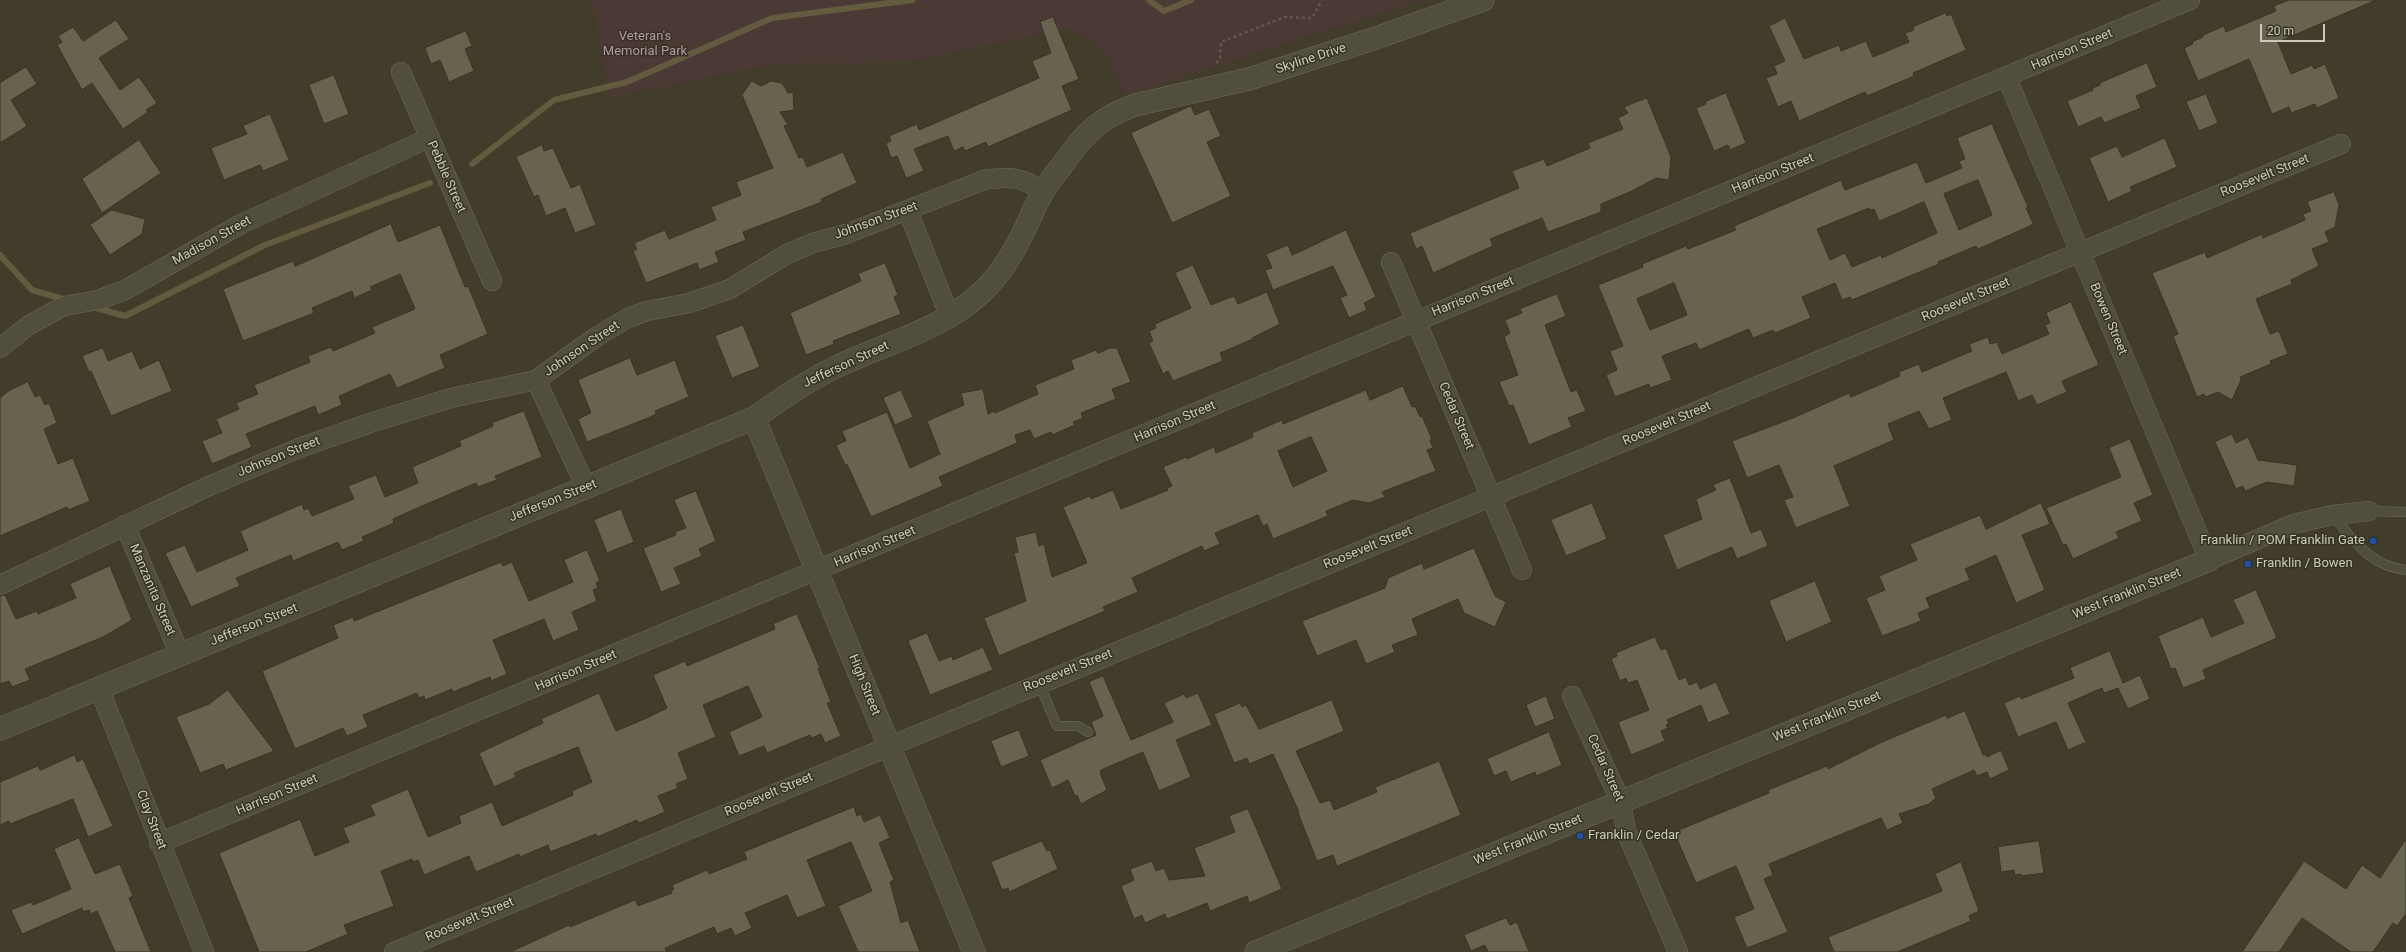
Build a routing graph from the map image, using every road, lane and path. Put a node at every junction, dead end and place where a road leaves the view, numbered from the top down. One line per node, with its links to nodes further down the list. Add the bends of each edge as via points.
1 (1322, 0): 4 (path, via 1312,18 1285,17 1221,42 1220,58)
2 (1483, 0): 9 (street, Skyline Drive, via 1249,79 1135,105 1117,112 1086,133)
3 (2190, 0): 6 (street, Harrison Street)
4 (1211, 69)
5 (401, 72): 7 (street, Pebble Street)
6 (2007, 78): 11 (street, Bowen Street); 15 (street, Harrison Street)
7 (429, 138): 13 (street, Pebble Street); 16 (street, Madison Street, via 242,224 125,290 98,300 64,306 29,325)
8 (2341, 144): 11 (street, Roosevelt Street)
9 (1043, 191): 10 (street, Johnson Street, via 1025,179 984,180); 14 (street, Jefferson Street, via 1011,258 982,292)
10 (908, 211): 14 (street); 17 (street, Johnson Street, via 787,254 730,289 689,303 647,311 628,318 596,337)
11 (2080, 252): 20 (street, Roosevelt Street); 25 (street, Bowen Street)
12 (1391, 262): 15 (street, Cedar Street)
13 (492, 281)
14 (950, 317): 18 (street, Jefferson Street, via 816,377)
15 (1416, 321): 20 (street, Cedar Street); 28 (street, Harrison Street)
16 (0, 348)
17 (536, 380): 19 (street); 24 (street, Johnson Street, via 451,398 298,448)
18 (754, 418): 19 (street, Jefferson Street); 28 (street, High Street)
19 (586, 487): 30 (street, Jefferson Street)
20 (1490, 498): 26 (street, Cedar Street); 31 (street, Roosevelt Street)
21 (2369, 511): 22 (lane, West Franklin Street); 23 (street, West Franklin Street)
22 (2406, 512)
23 (2332, 515): 25 (street, West Franklin Street, via 2294,524); 27 (lane, via 2358,546 2376,562)
24 (125, 525): 29 (street, Johnson Street); 30 (street, Manzanita Street)
25 (2209, 560): 37 (street, West Franklin Street)
26 (1522, 570)
27 (2406, 570)
28 (817, 571): 36 (street, High Street); 38 (street, Harrison Street)
29 (0, 585)
30 (180, 655): 32 (street, Jefferson Street)
31 (1039, 683): 35 (lane, via 1057,726 1078,726); 36 (street, Roosevelt Street)
32 (99, 688): 34 (street, Jefferson Street); 38 (street, Clay Street)
33 (1572, 696): 37 (street, Cedar Street)
34 (0, 729)
35 (1088, 732)
36 (889, 745): 40 (street, Roosevelt Street); 41 (street, High Street)
37 (1621, 802): 42 (street, West Franklin Street); 43 (street, Cedar Street, via 1626,831)
38 (159, 844): 39 (street, Clay Street)
39 (204, 952)
40 (394, 952)
41 (974, 952)
42 (1256, 952)
43 (1678, 952)

